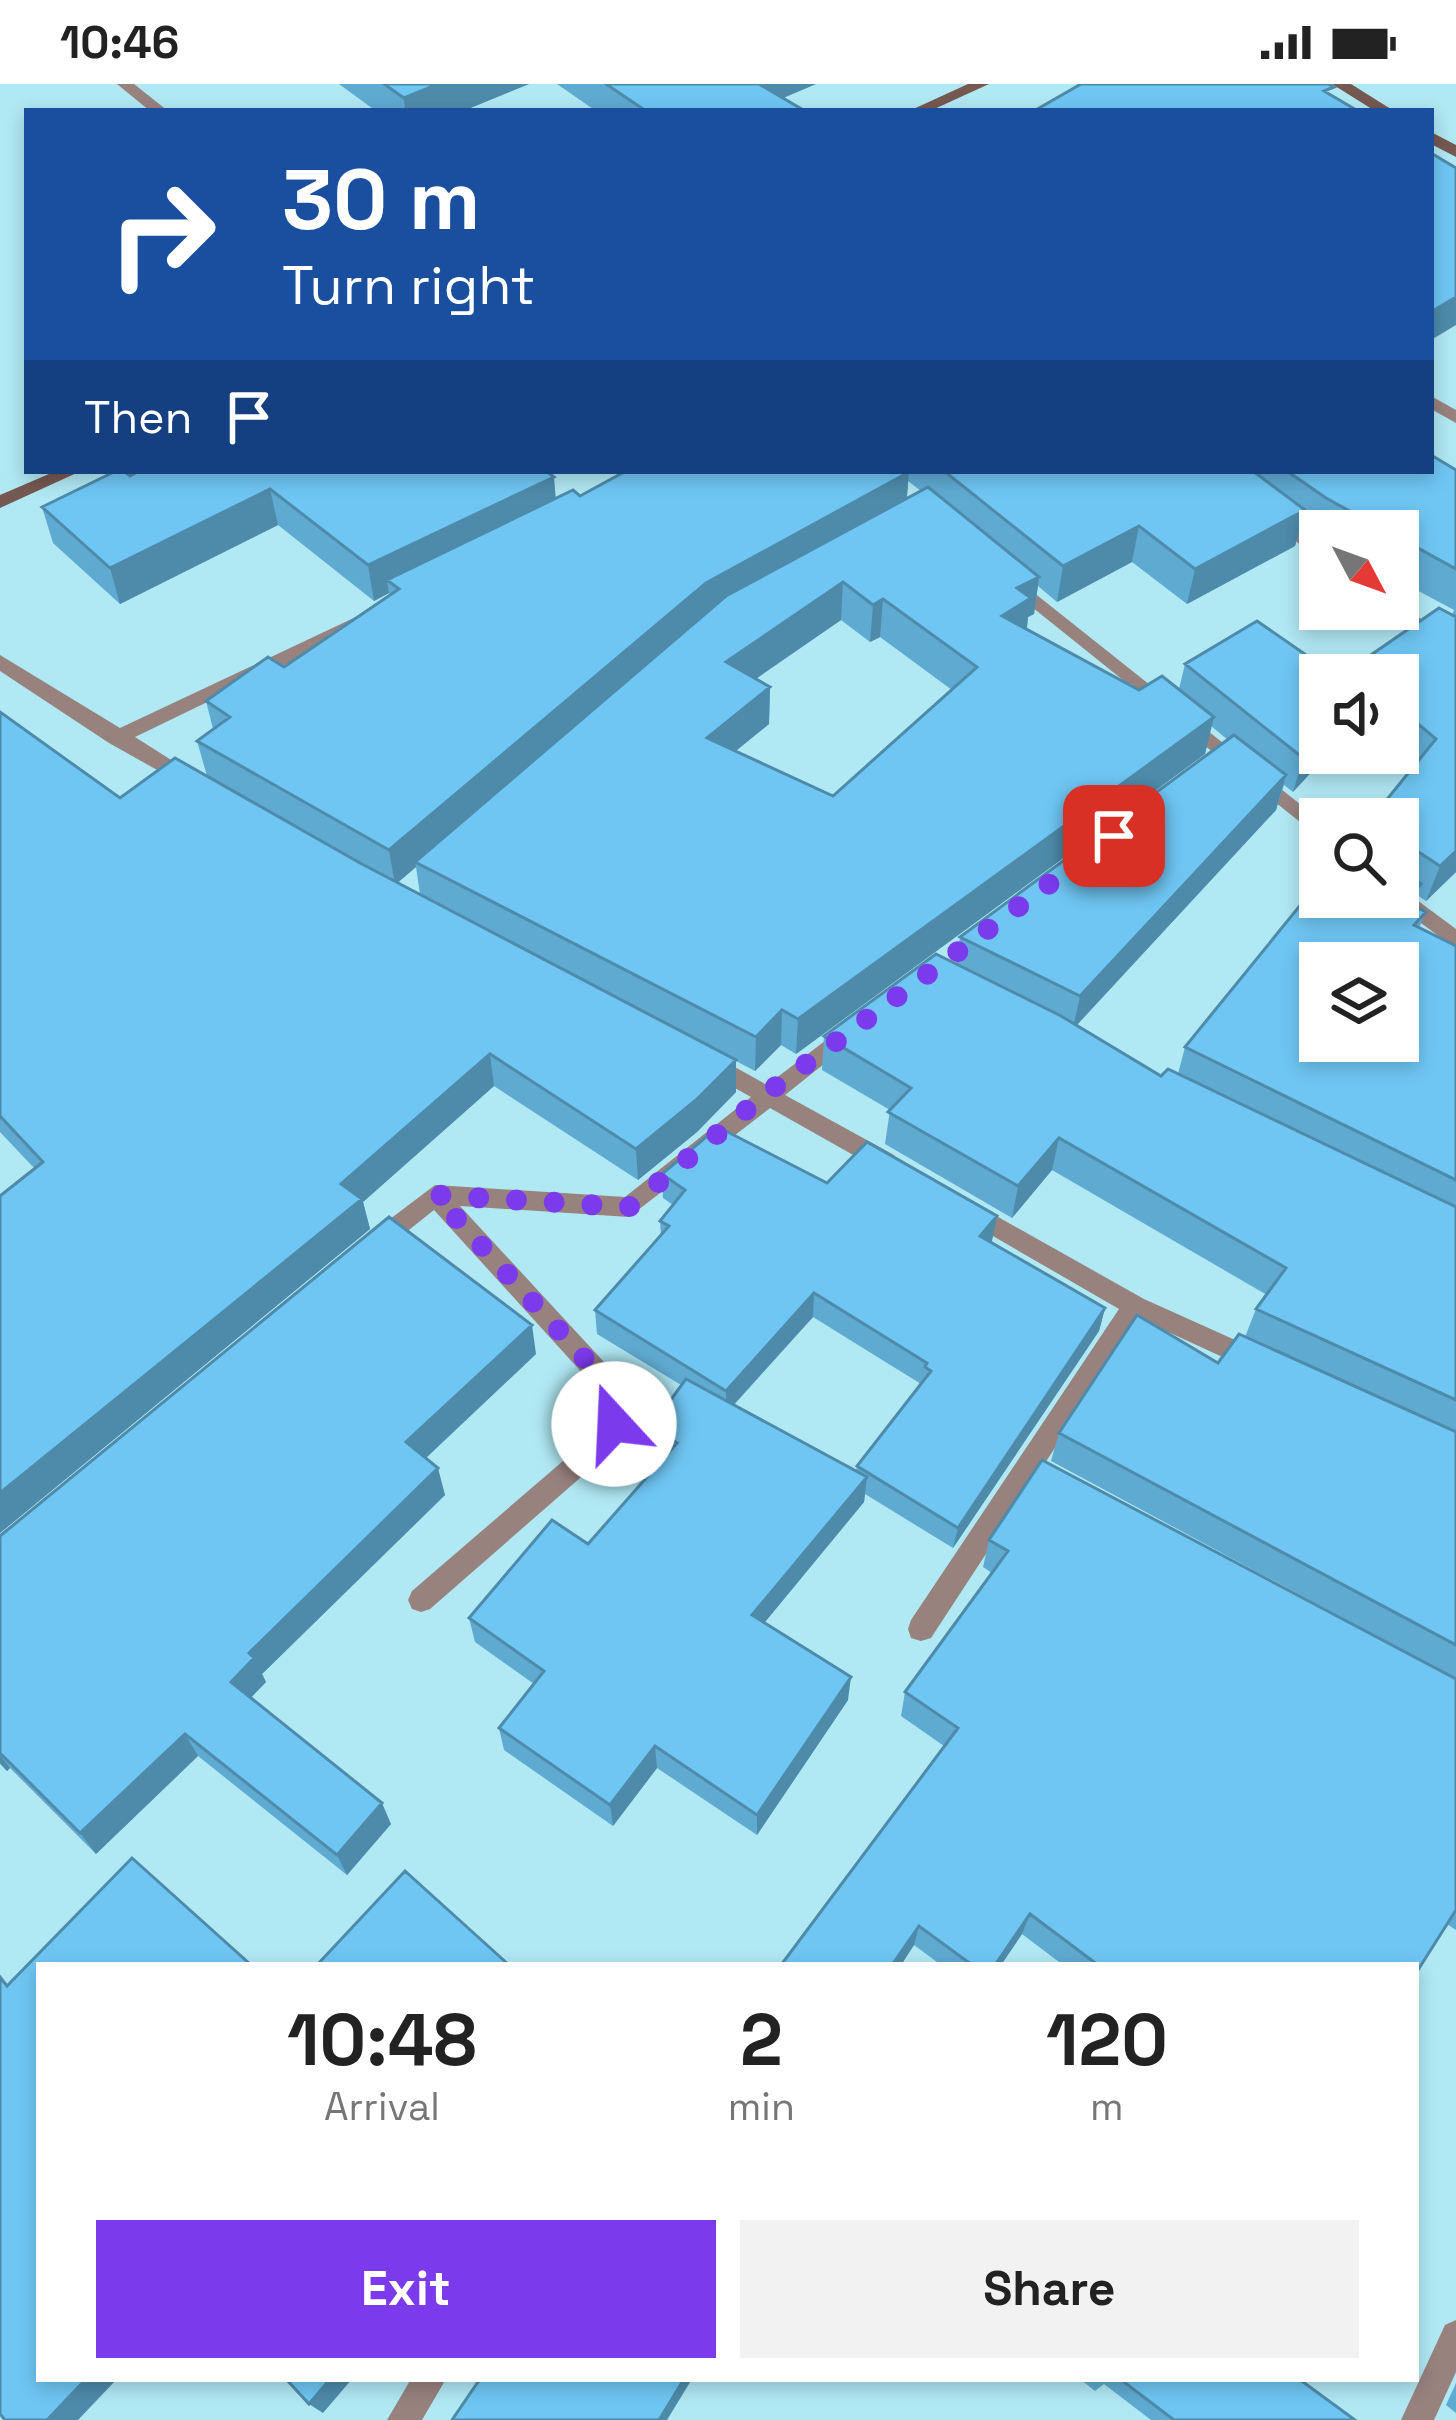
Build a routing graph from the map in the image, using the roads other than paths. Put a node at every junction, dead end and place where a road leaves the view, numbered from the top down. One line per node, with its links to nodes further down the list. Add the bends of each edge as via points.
1 (125, 84): 4 (street)
2 (980, 84): 5 (street)
3 (1340, 84): 6 (street)
4 (156, 108)
5 (924, 108)
6 (1381, 108)
7 (65, 474): 8 (street)
8 (0, 502)
9 (1265, 512): 10 (street)
10 (1299, 537)
11 (996, 568): 18 (street, via 1216,761)
12 (372, 615): 16 (street)
13 (1419, 625): 14 (street)
14 (1456, 653)
15 (0, 662): 16 (street)
16 (116, 738): 17 (street)
17 (218, 798)
18 (1299, 817)
19 (1419, 911): 20 (street)
20 (1456, 941)
21 (857, 1026): 23 (street)
22 (685, 1051): 23 (street)
23 (767, 1093): 24 (street); 25 (street, via 629,1207)
24 (910, 1176)
25 (435, 1195): 27 (street); 32 (street, via 607,1383 614,1424)
26 (951, 1200): 28 (street)
27 (362, 1255)
28 (1135, 1306): 29 (street); 30 (street)
29 (1285, 1375)
30 (1027, 1466): 31 (street); 33 (street)
31 (1088, 1499)
32 (422, 1600)
33 (921, 1629)
34 (1456, 2336): 37 (street)
35 (428, 2382): 36 (street)
36 (403, 2420)
37 (1417, 2420)

